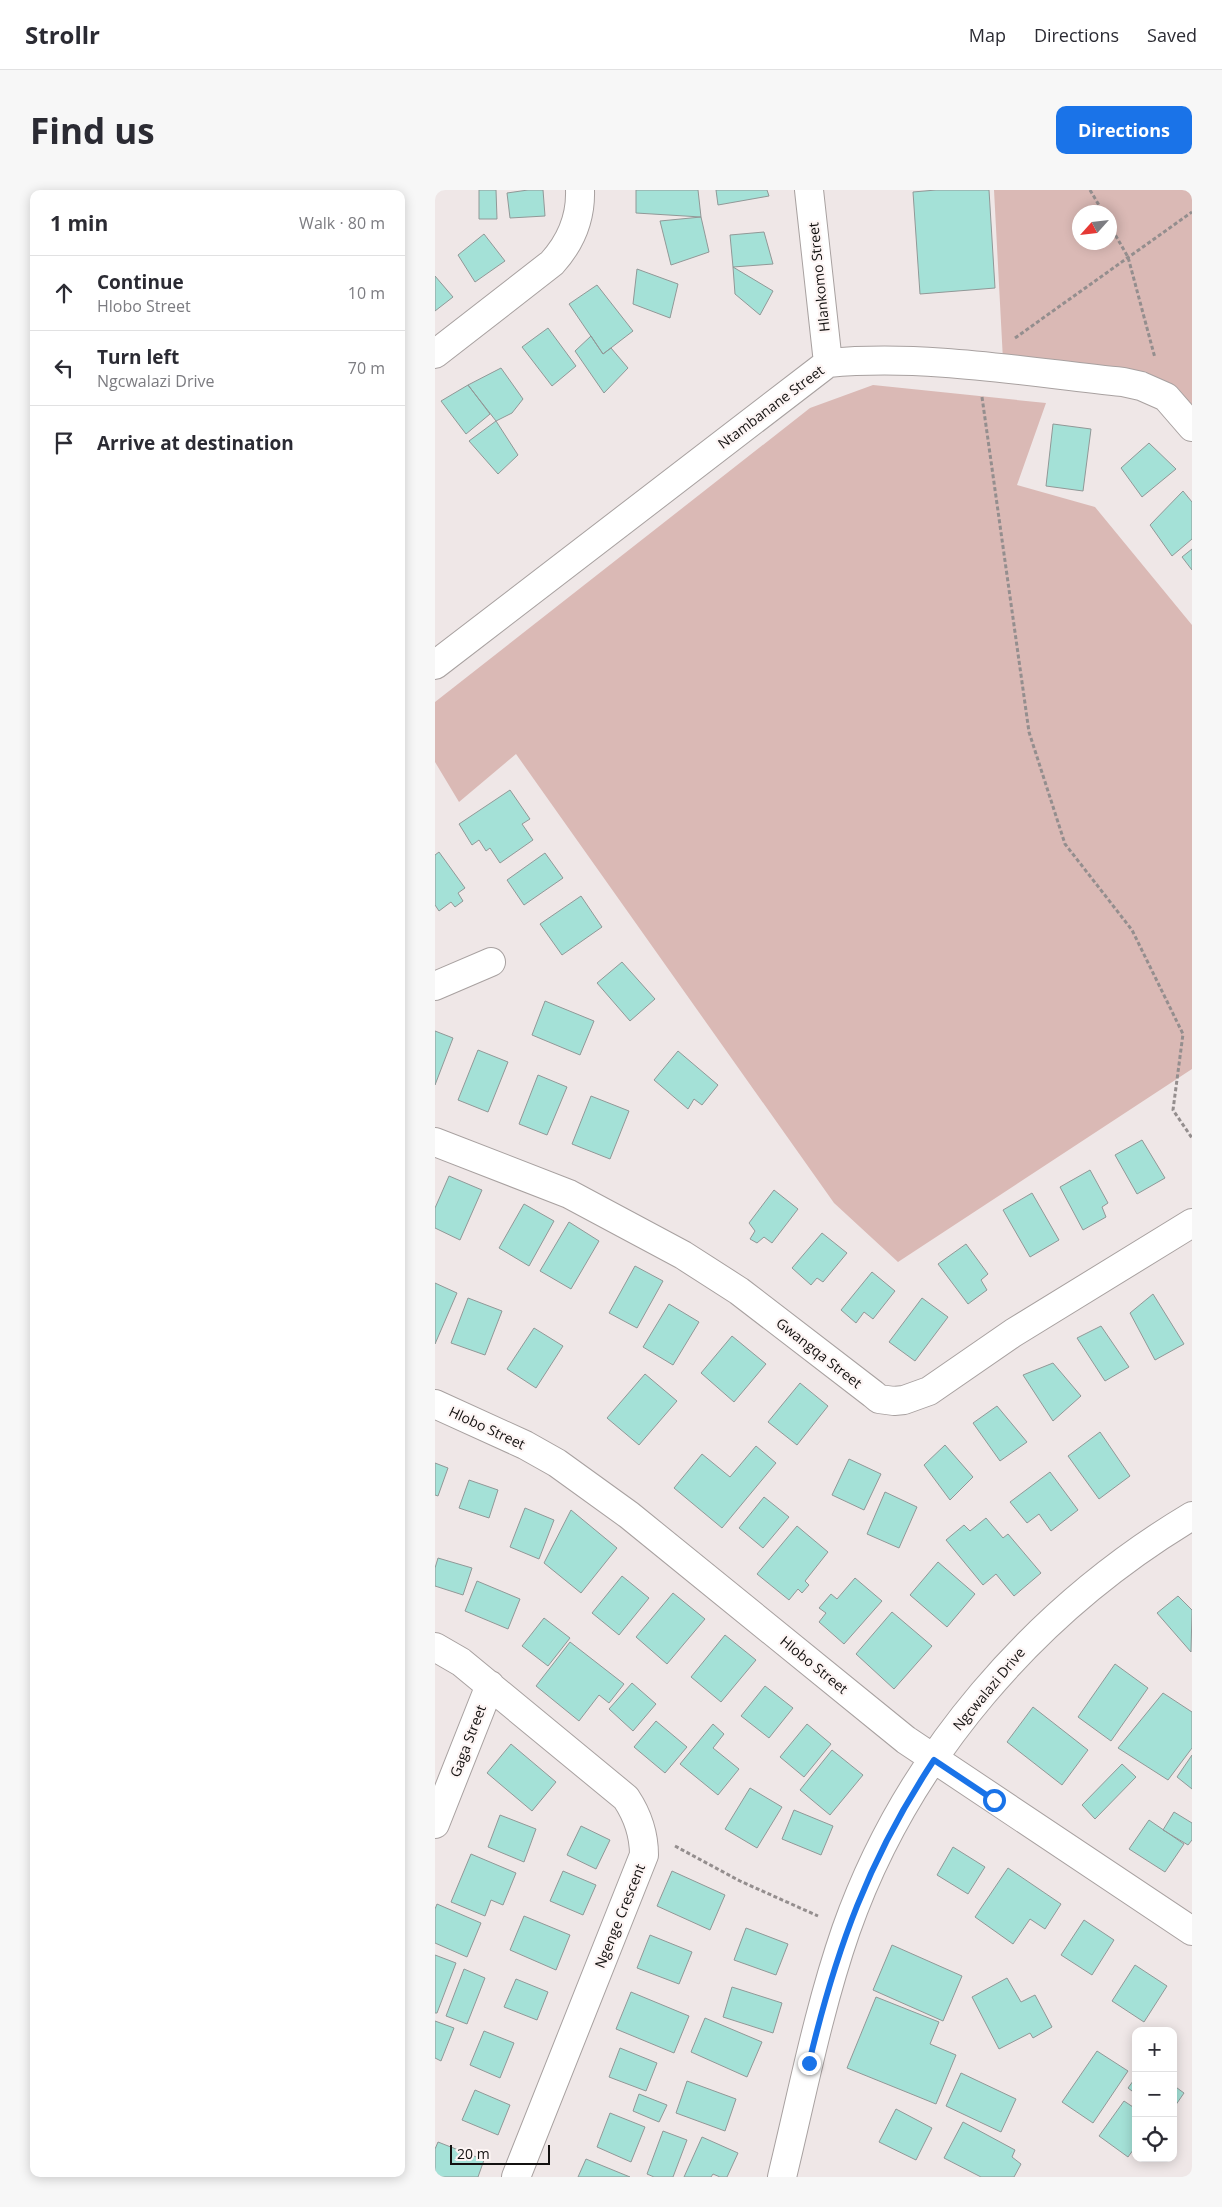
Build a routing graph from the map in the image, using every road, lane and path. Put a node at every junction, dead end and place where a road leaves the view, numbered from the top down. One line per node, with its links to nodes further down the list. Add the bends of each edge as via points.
1 (581, 190): 8 (street, via 576,227 560,254)
2 (809, 190): 9 (street, Hlankomo Street)
3 (1091, 190): 4 (path)
4 (1099, 205)
5 (1192, 212): 7 (path)
6 (1117, 238): 7 (path)
7 (1128, 257): 10 (path); 11 (path)
8 (435, 354)
9 (829, 363): 10 (street, Ntambanane Street, via 875,360); 13 (street, Ntambanane Street)
10 (977, 366): 11 (street, Ntambanane Street, via 1123,382); 16 (path, via 1029,732 1065,844 1132,930 1183,1034 1173,1110)
11 (1166, 397): 12 (street, Ntambanane Street)
12 (1192, 427)
13 (435, 665)
14 (491, 962): 15 (street)
15 (435, 986)
16 (1192, 1138)
17 (435, 1142): 18 (street, Gwangqa Street, via 569,1194 683,1255 739,1291 873,1394 887,1401 904,1400 929,1391 1013,1333)
18 (1192, 1223)
19 (435, 1404): 23 (street, Hlobo Street, via 557,1463 629,1515)
20 (1192, 1516): 23 (street, Ngcwalazi Drive, via 1101,1578 1027,1644 969,1709)
21 (435, 1647): 22 (street, Ngenge Crescent, via 461,1662)
22 (489, 1685): 24 (street, Gaga Street); 25 (street, Ngenge Crescent, via 626,1798 640,1822)
23 (934, 1760): 27 (street, Hlobo Street); 29 (street, Ngcwalazi Drive, via 886,1840 847,1928 819,2020)
24 (435, 1824)
25 (645, 1855): 26 (path, via 675,1846 740,1881); 28 (street, Ngenge Crescent)
26 (825, 1919)
27 (1189, 1925)
28 (515, 2177)
29 (782, 2177)

